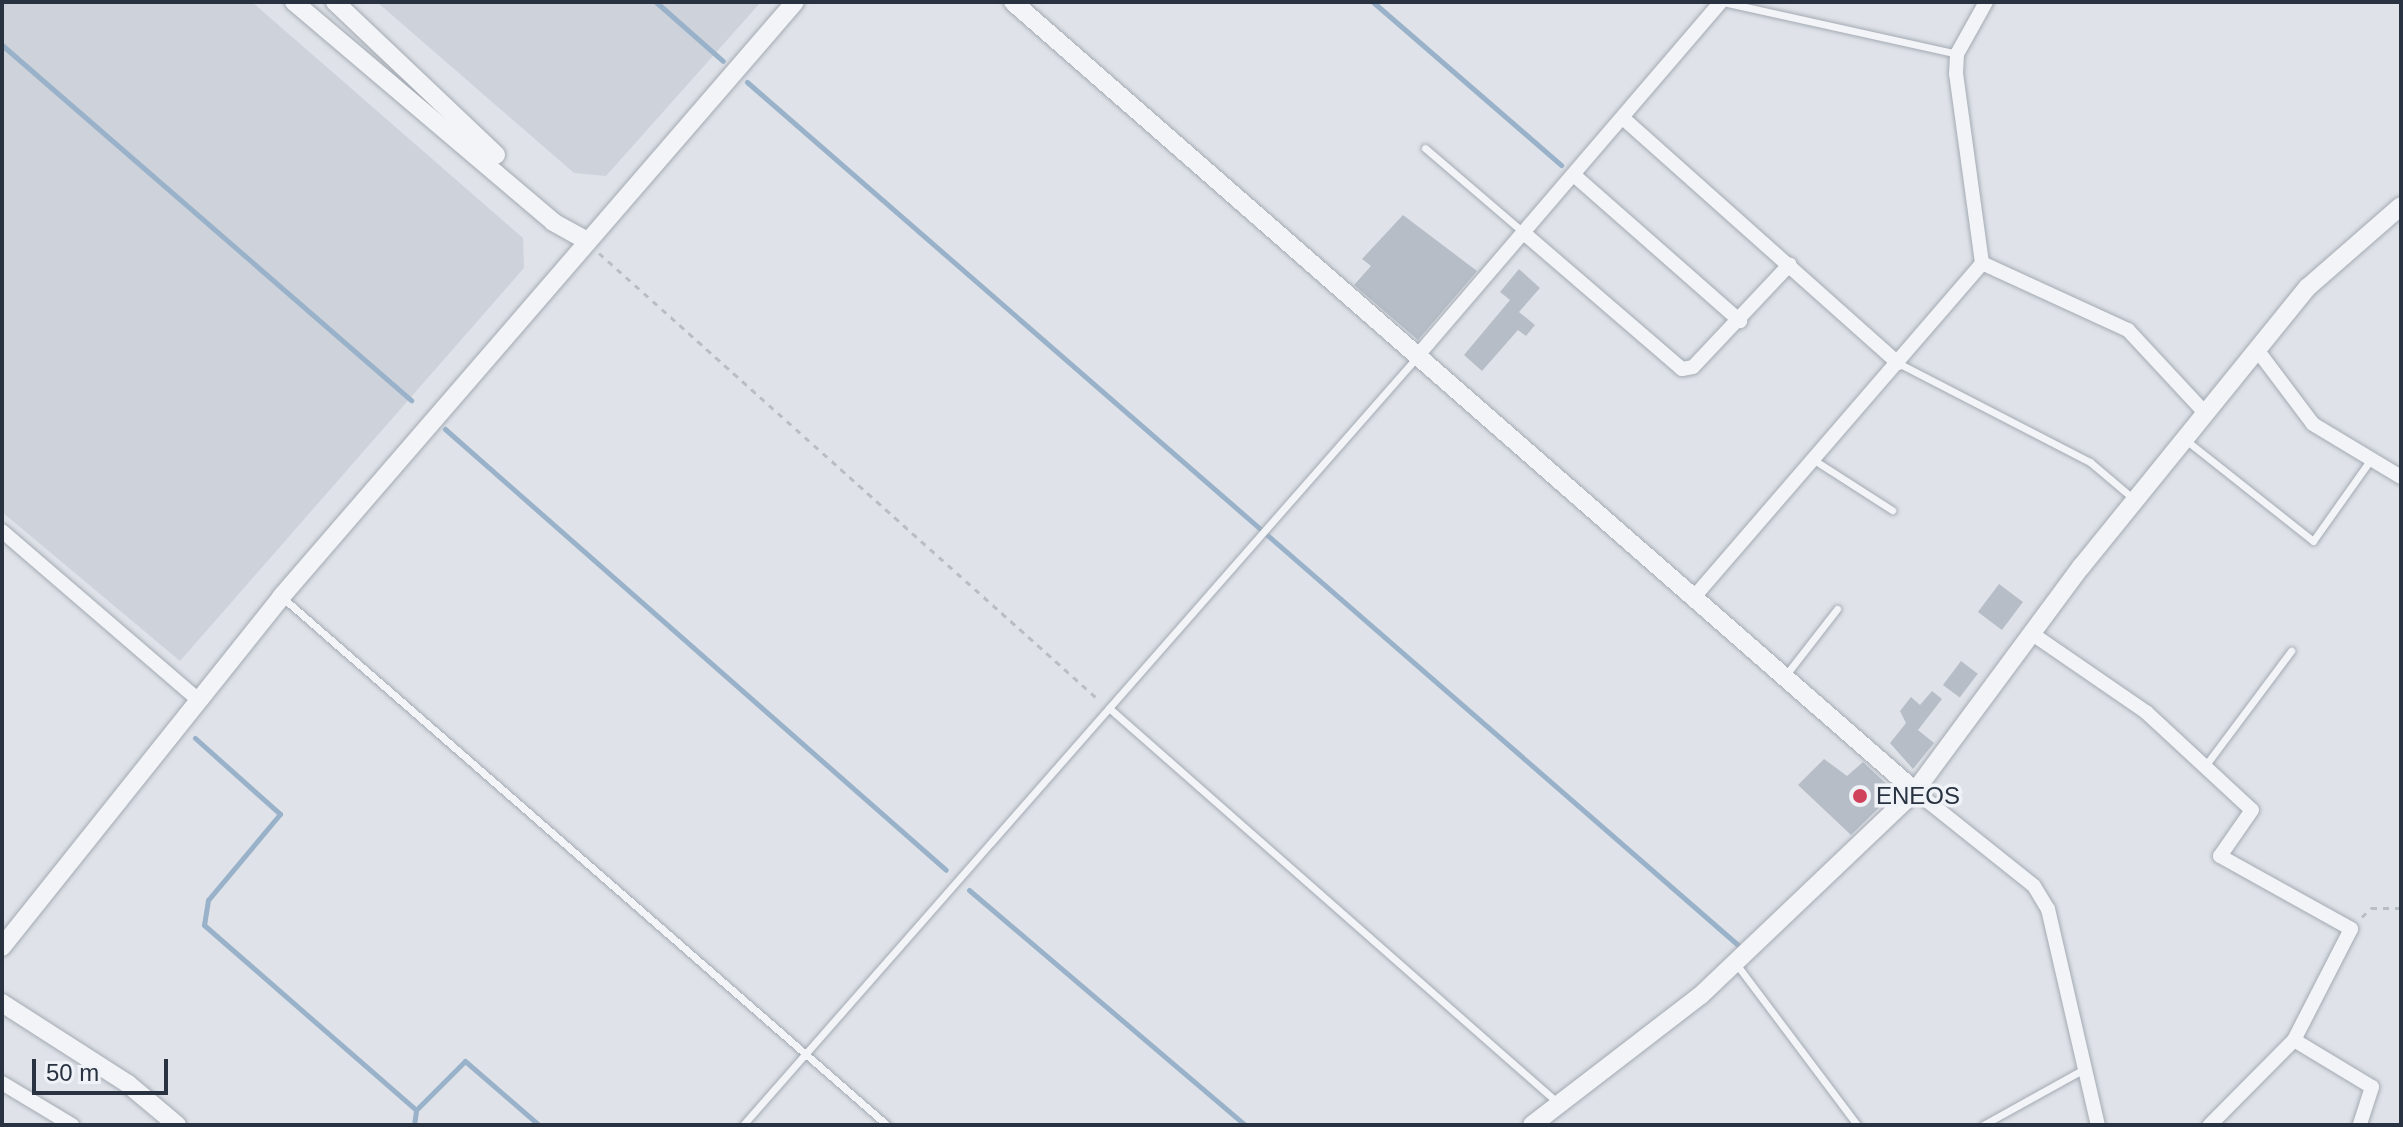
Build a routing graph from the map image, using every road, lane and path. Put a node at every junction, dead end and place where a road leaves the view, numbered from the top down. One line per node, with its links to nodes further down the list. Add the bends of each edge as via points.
1 (294, 2): 13 (street, via 553,222)
2 (335, 2): 13 (street)
3 (795, 2): 13 (street)
4 (1013, 2): 18 (street)
5 (1722, 2): 7 (lane); 8 (street)
6 (1986, 2): 7 (street)
7 (1957, 54): 14 (street)
8 (1624, 119): 10 (street); 15 (street)
9 (1425, 148): 12 (lane)
10 (1575, 176): 12 (street); 16 (street)
11 (2401, 206): 17 (street, via 2308,287)
12 (1525, 234): 16 (street, via 1682,369 1693,367); 18 (street)
13 (585, 240): 29 (street); 35 (path)
14 (1982, 263): 19 (street); 20 (street, via 2128,330)
15 (1790, 264): 16 (street); 19 (street)
16 (1740, 321)
17 (2258, 351): 20 (street); 22 (street, via 2302,414)
18 (1419, 354): 28 (street); 35 (lane)
19 (1898, 363): 23 (street); 25 (lane, via 2090,462)
20 (2206, 414): 21 (street)
21 (2186, 440): 22 (lane, via 2313,541); 25 (street)
22 (2371, 459): 24 (street)
23 (1814, 460): 26 (lane); 28 (street)
24 (2401, 477)
25 (2137, 502): 31 (street)
26 (1892, 510)
27 (2, 531): 34 (street)
28 (1695, 596): 33 (street)
29 (281, 597): 34 (street); 44 (lane)
30 (1837, 609): 33 (lane)
31 (2031, 633): 36 (street, via 2146,712); 37 (street)
32 (2291, 651): 36 (lane)
33 (1785, 676): 37 (street)
34 (197, 699): 40 (street)
35 (1109, 708): 44 (lane); 47 (lane)
36 (2205, 766): 39 (street, via 2252,810 2220,856)
37 (1915, 791): 41 (street); 45 (street, via 2034,886 2060,945)
38 (2401, 908): 39 (path, via 2371,908)
39 (2351, 929): 43 (street)
40 (2, 947)
41 (1735, 963): 47 (street); 53 (lane)
42 (2, 1003): 49 (street, via 128,1084)
43 (2294, 1040): 56 (street); 57 (street, via 2372,1087)
44 (804, 1054): 50 (lane); 51 (lane)
45 (2086, 1068): 54 (lane); 55 (street)
46 (2, 1083): 48 (street)
47 (1559, 1104): 52 (street)
48 (72, 1125)
49 (177, 1125)
50 (743, 1125)
51 (887, 1125)
52 (1532, 1125)
53 (1857, 1125)
54 (1983, 1125)
55 (2098, 1125)
56 (2210, 1125)
57 (2360, 1125)

